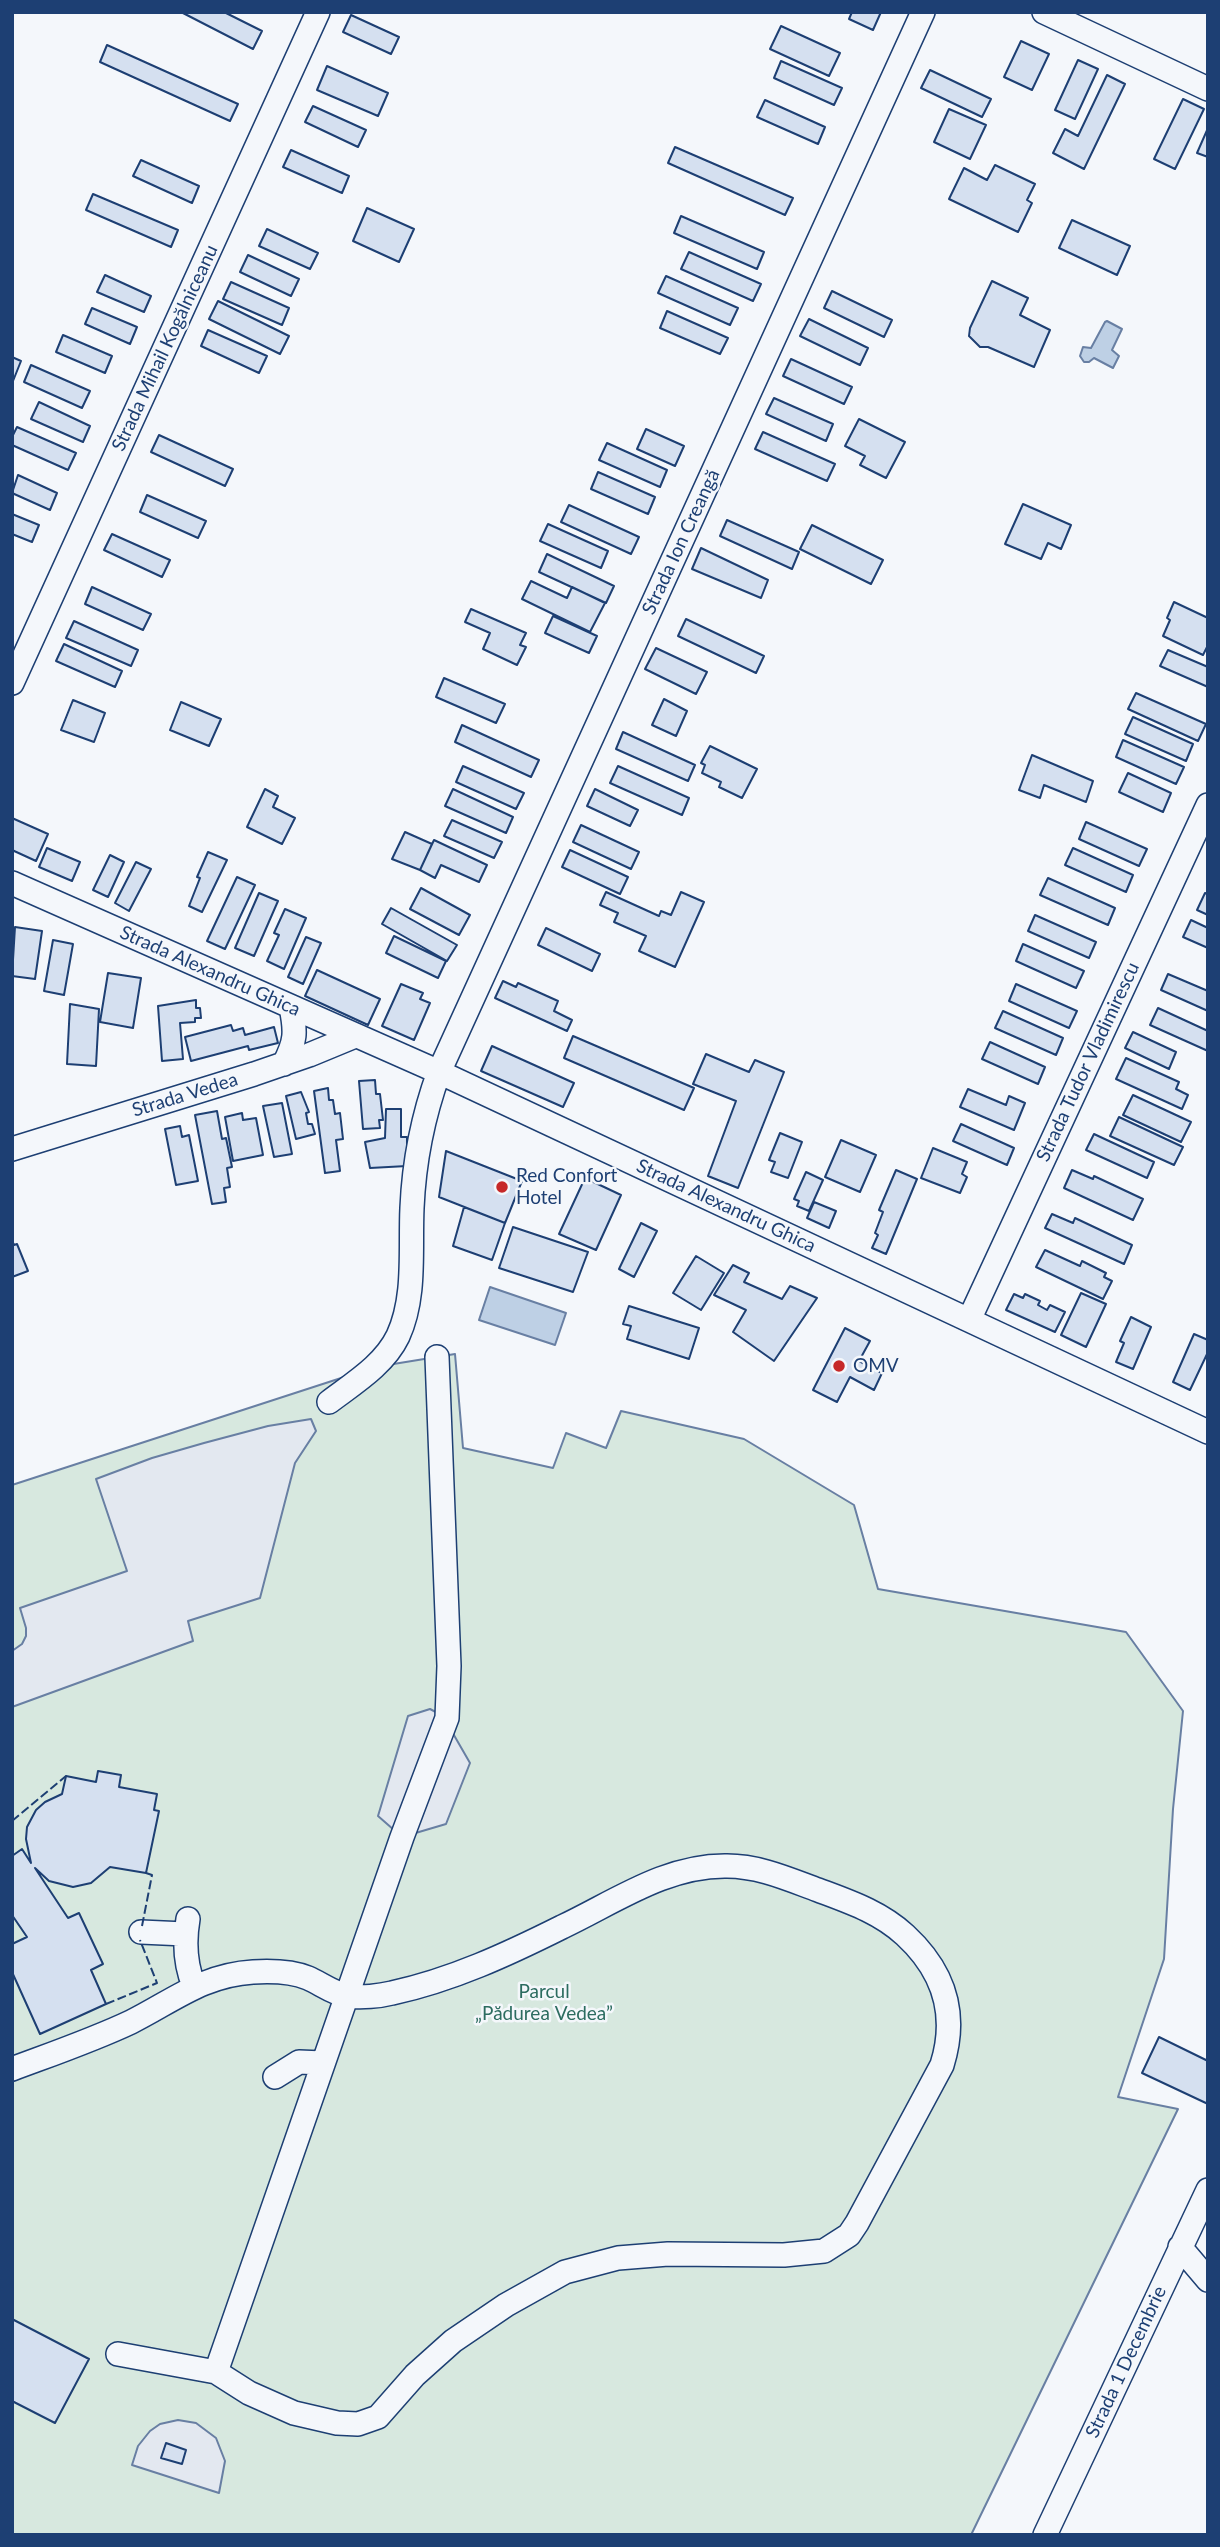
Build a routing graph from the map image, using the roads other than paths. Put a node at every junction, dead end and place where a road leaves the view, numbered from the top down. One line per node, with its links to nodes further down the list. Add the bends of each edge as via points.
1 (318, 12): 5 (street, Strada Mihail Kogălniceanu)
2 (923, 12): 11 (street, Strada Ion Creangă)
3 (1044, 12): 4 (street)
4 (1208, 89)
5 (12, 683)
6 (1208, 805): 13 (street, Strada Tudor Vladimirescu)
7 (12, 883): 8 (street, Strada Alexandru Ghica)
8 (291, 1007): 9 (street, Strada Alexandru Ghica); 10 (street, via 294,1045)
9 (355, 1036): 10 (street, Strada Vedea); 11 (street, Strada Alexandru Ghica)
10 (284, 1063): 12 (street, Strada Vedea)
11 (439, 1072): 13 (street, Strada Alexandru Ghica); 15 (street, Strada Ion Creangă, via 417,1153 405,1319 375,1367)
12 (12, 1149)
13 (969, 1320): 16 (street, Strada Alexandru Ghica)
14 (437, 1357): 19 (street, via 447,1718)
15 (329, 1402)
16 (1208, 1432)
17 (141, 1932): 18 (street, via 187,1926 187,1970)
18 (194, 1986): 19 (street, via 236,1974 278,1972 305,1977); 21 (street, via 130,2022)
19 (347, 1996): 20 (street); 27 (street, via 390,1994 452,1976 666,1877 728,1866 768,1871 891,1922 936,1972 950,2021 942,2065 858,2223 849,2235 824,2251 618,2258 565,2272 453,2342 415,2375 378,2417 358,2424 294,2413)
20 (323, 2063): 22 (street, via 299,2062); 27 (street)
21 (12, 2068)
22 (275, 2077)
23 (1208, 2190): 24 (street, Strada 1 Decembrie)
24 (1180, 2247): 25 (street); 28 (street, Strada 1 Decembrie)
25 (1208, 2280)
26 (118, 2354): 27 (street)
27 (216, 2372)
28 (1045, 2535)

